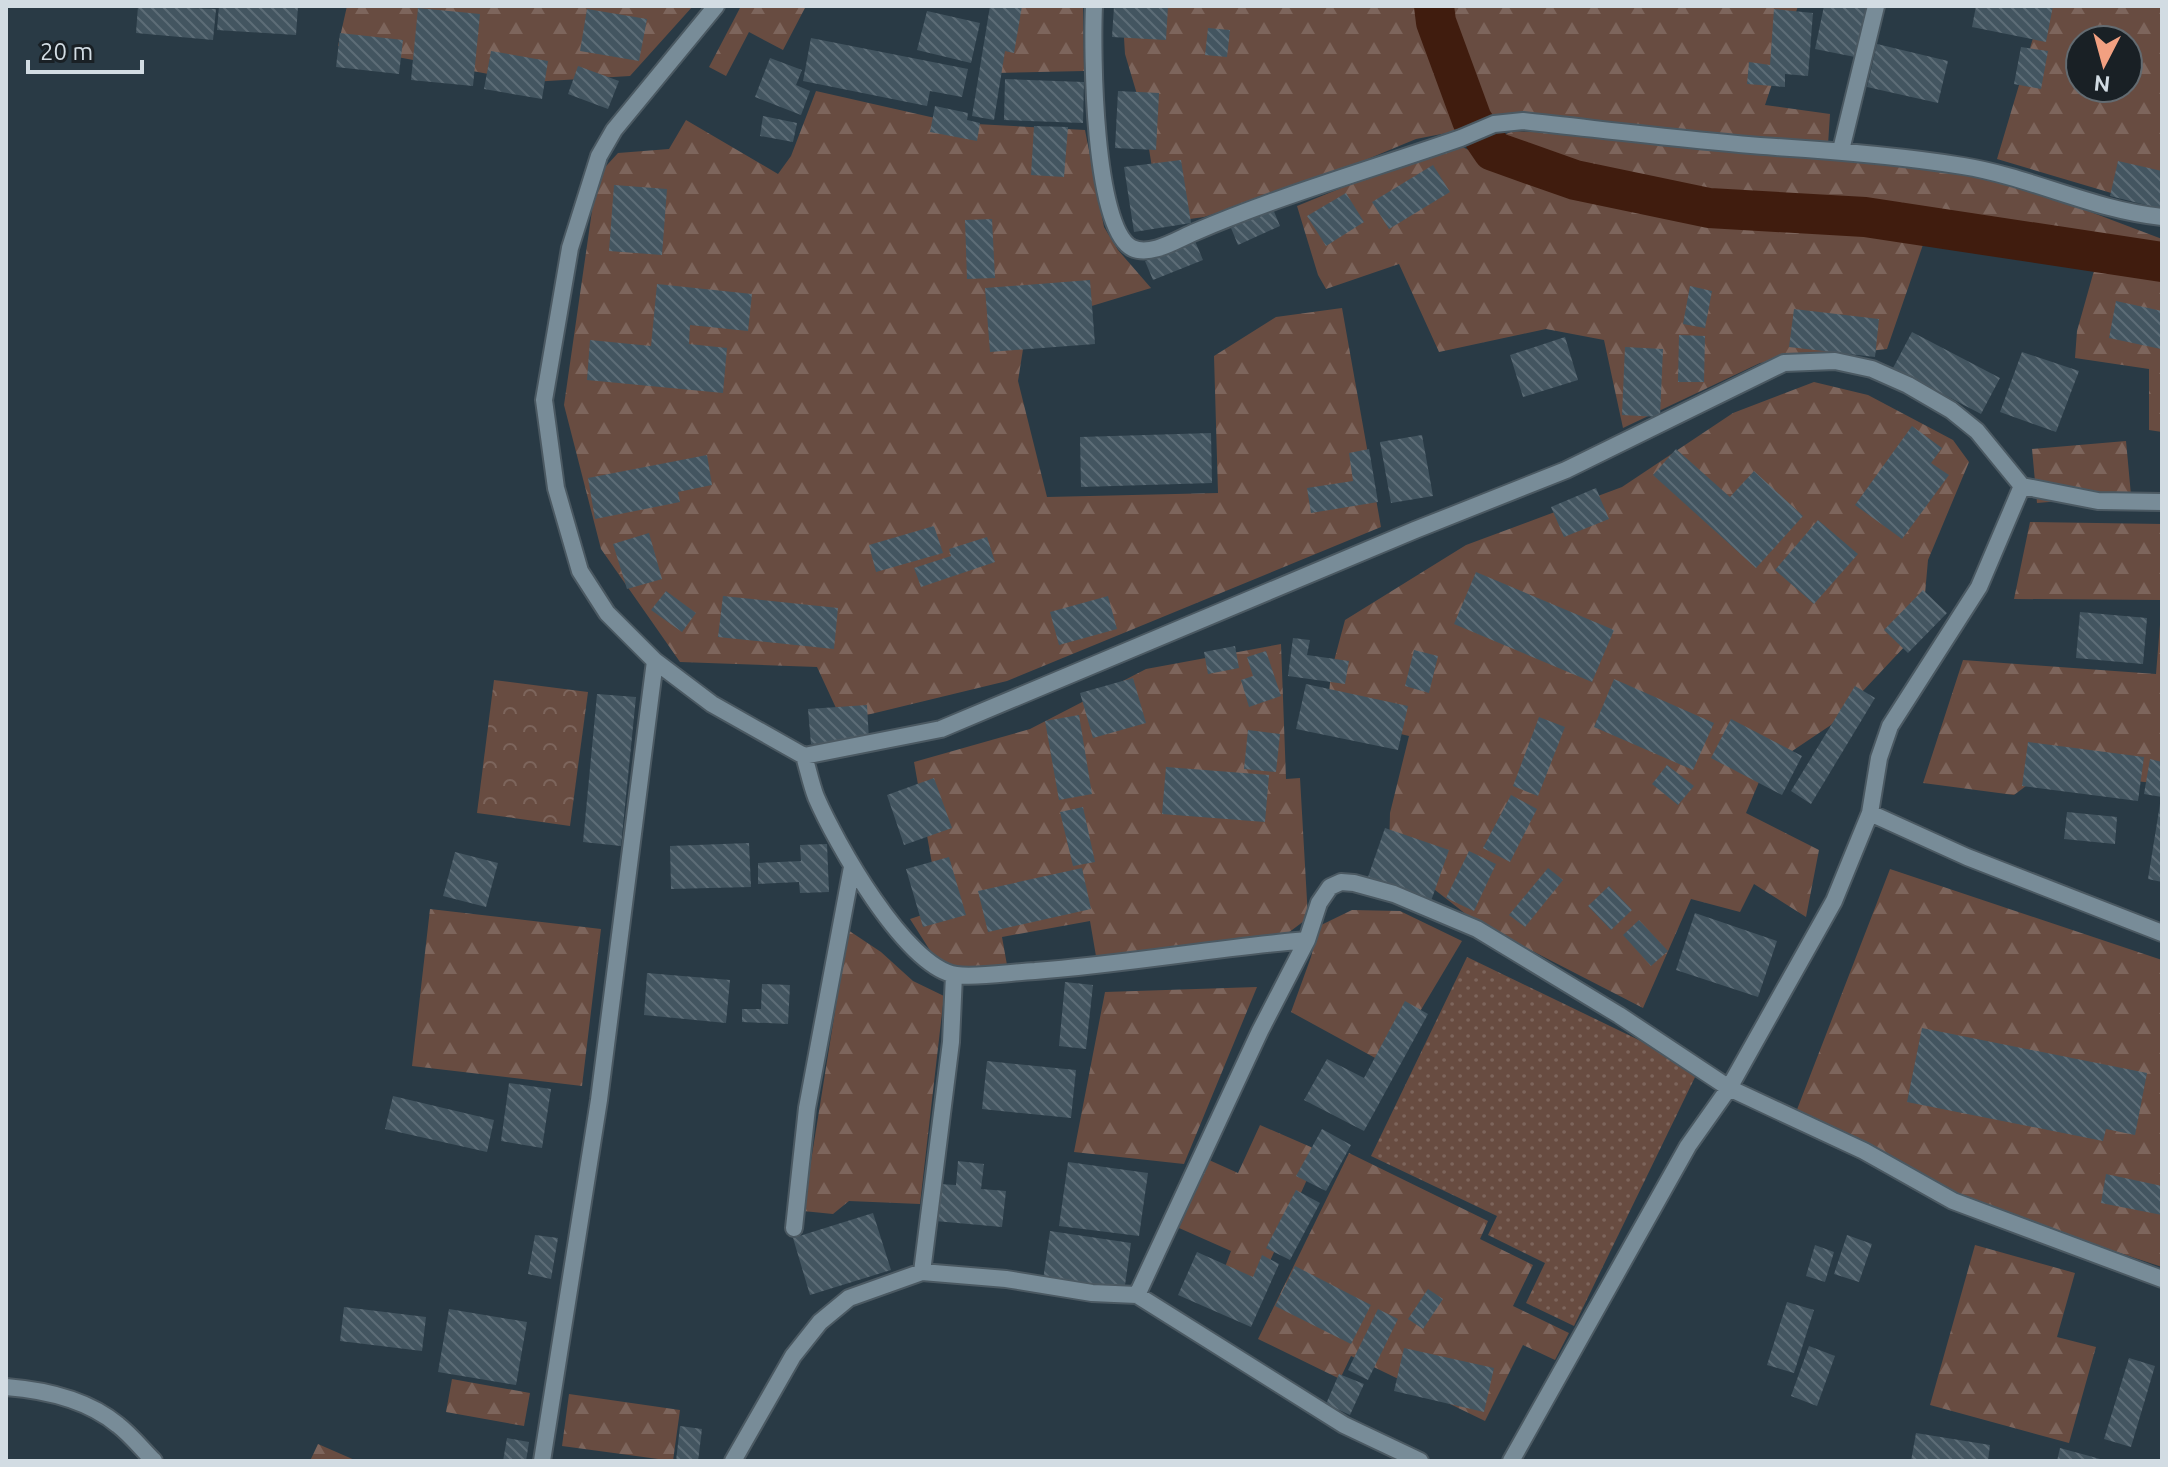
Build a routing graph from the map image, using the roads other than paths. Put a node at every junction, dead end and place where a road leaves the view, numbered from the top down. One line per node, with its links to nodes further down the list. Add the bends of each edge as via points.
1 (716, 6): 8 (lane, via 614,130 599,156 570,248 544,400 556,488 580,571 607,613)
2 (1094, 6): 4 (lane, via 1102,180 1121,240 1138,250 1152,250 1494,124 1523,121)
3 (1876, 6): 4 (lane)
4 (1841, 150): 5 (lane, via 1965,166 2103,207)
5 (2162, 217)
6 (2022, 486): 7 (lane, via 2098,501); 9 (lane, via 1977,431 1908,385 1835,361 1784,363 1566,470 941,729); 10 (lane, via 1979,587 1890,726)
7 (2162, 502)
8 (655, 661): 9 (lane, via 712,704); 22 (lane, via 599,1100)
9 (804, 756): 11 (lane, via 815,794)
10 (1870, 813): 12 (lane); 15 (lane, via 1834,901)
11 (852, 867): 14 (lane, via 919,954); 16 (lane, via 807,1108)
12 (2162, 933)
13 (1307, 940): 14 (lane, via 1097,966); 15 (lane, via 1330,887 1354,883 1394,894 1477,929); 19 (lane)
14 (954, 975): 17 (lane, via 951,1042)
15 (1729, 1088): 18 (lane, via 1864,1151 1953,1201); 25 (lane, via 1688,1146)
16 (794, 1228)
17 (922, 1272): 19 (lane); 23 (lane, via 849,1298 820,1322 793,1356)
18 (2162, 1279)
19 (1137, 1295): 24 (lane, via 1344,1425)
20 (6, 1387): 21 (lane, via 90,1408 118,1425)
21 (154, 1461)
22 (542, 1461)
23 (733, 1461)
24 (1420, 1461)
25 (1511, 1461)

